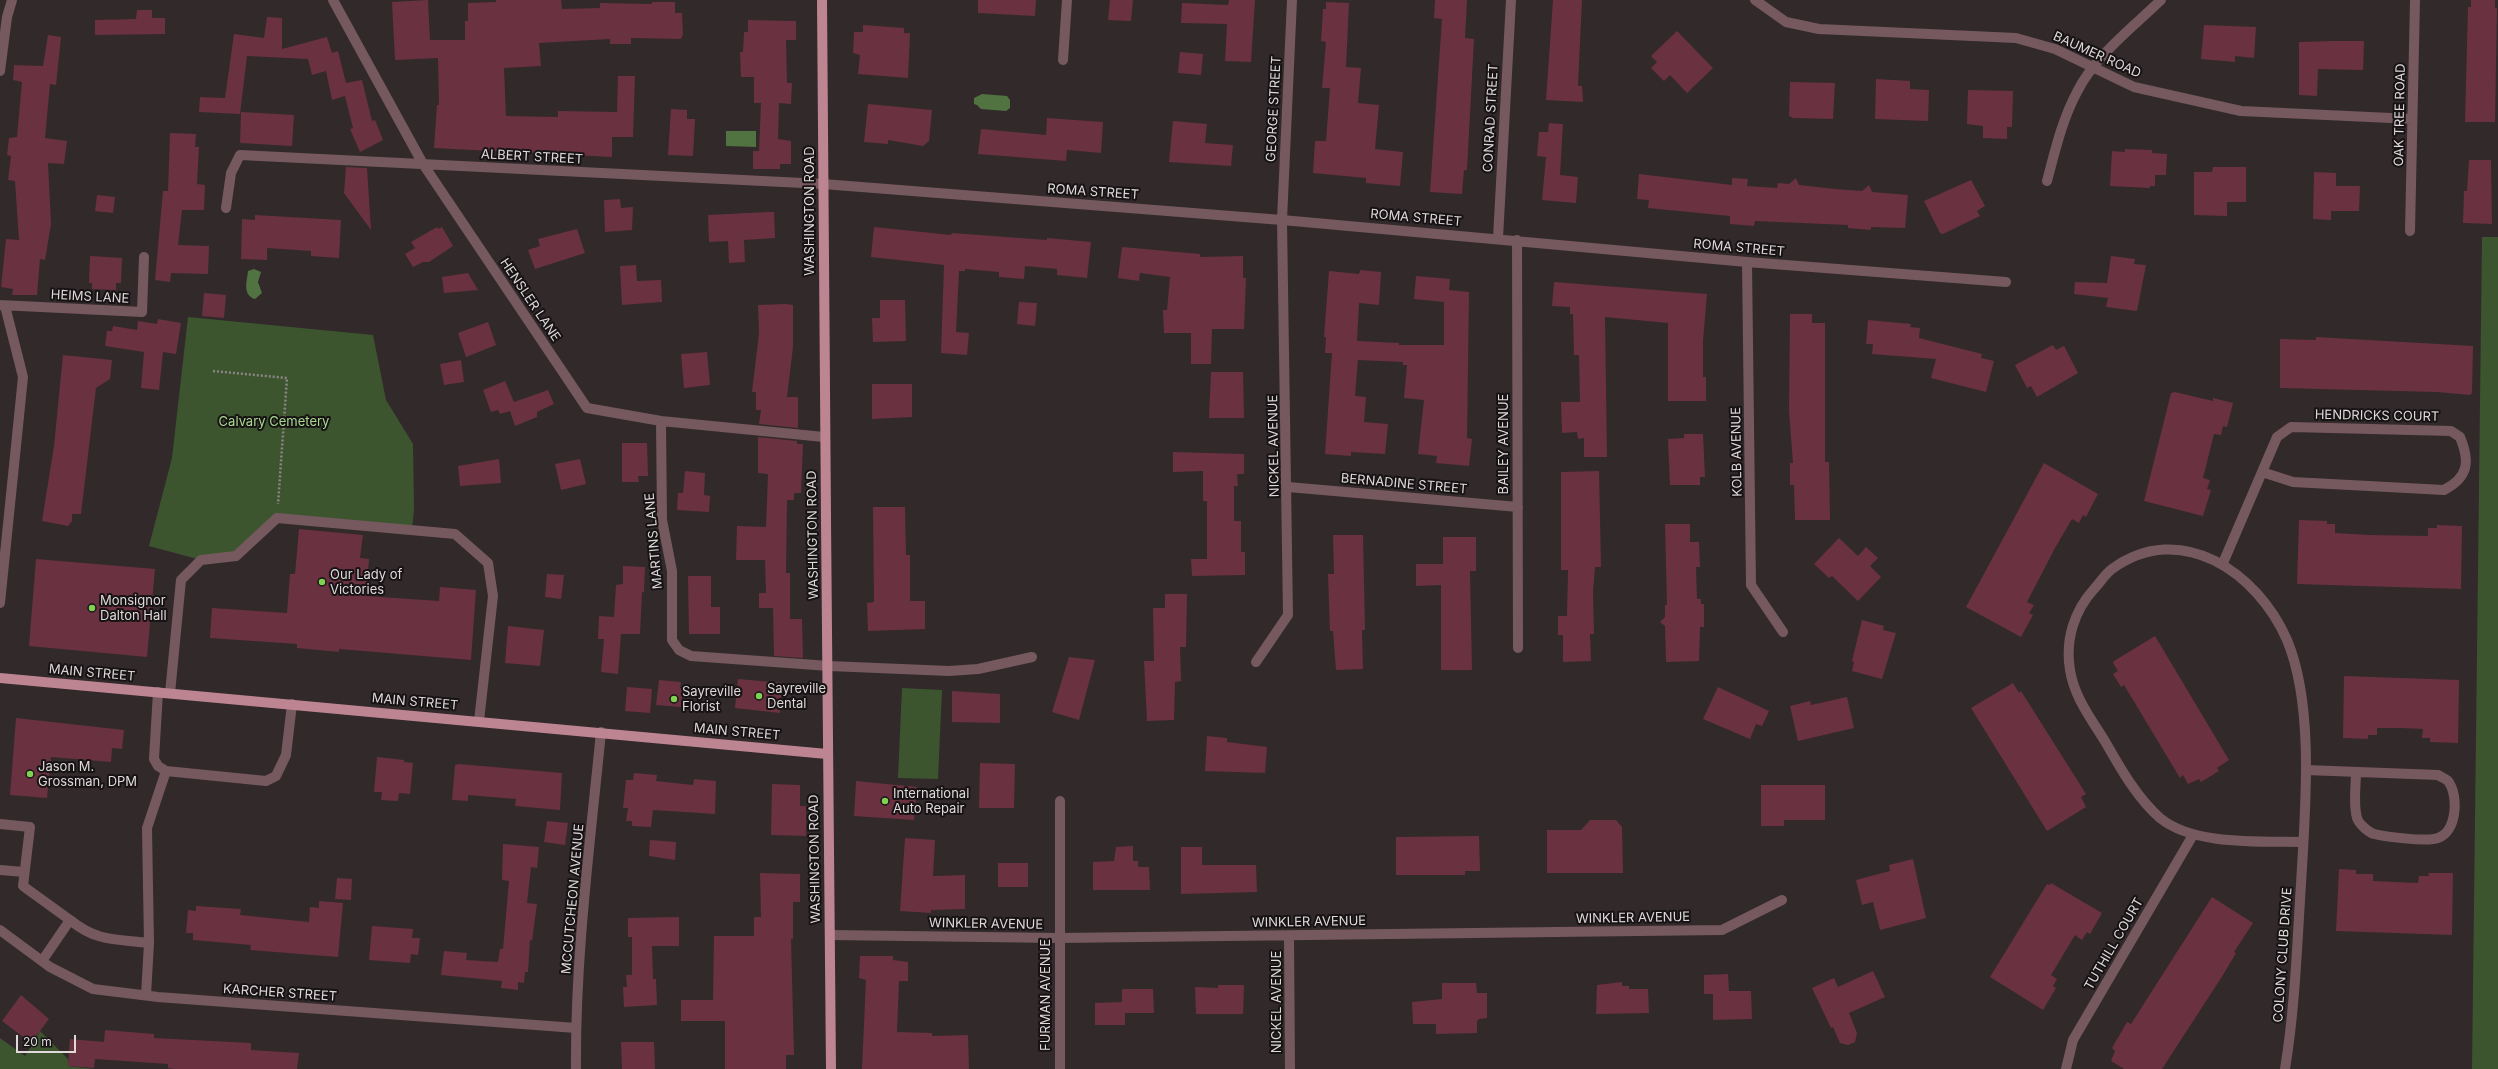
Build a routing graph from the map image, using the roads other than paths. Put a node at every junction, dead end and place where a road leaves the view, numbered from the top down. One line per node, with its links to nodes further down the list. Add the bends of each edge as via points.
1 (12, 0): 12 (street, via 7,17)
2 (333, 0): 14 (street, HENSLER LANE)
3 (822, 0): 16 (main road, WASHINGTON ROAD)
4 (1067, 0): 10 (street)
5 (1292, 0): 18 (street, GEORGE STREET)
6 (1511, 0): 20 (street, CONRAD STREET)
7 (1754, 0): 11 (street, BAUMER ROAD, via 1786,22 1819,29 2016,38 2055,49)
8 (2161, 0): 11 (street)
9 (2415, 0): 13 (street, OAK TREE ROAD)
10 (1063, 60)
11 (2094, 67): 13 (street, BAUMER ROAD, via 2134,88 2241,111); 15 (street, via 2077,90 2066,115)
12 (0, 71)
13 (2412, 119): 19 (street, OAK TREE ROAD)
14 (423, 164): 16 (street, ALBERT STREET); 17 (street, ALBERT STREET, via 240,155 231,173); 26 (street, HENSLER LANE, via 587,408)
15 (2047, 181)
16 (823, 184): 18 (street, ROMA STREET); 27 (main road, WASHINGTON ROAD)
17 (226, 208)
18 (1282, 220): 20 (street, ROMA STREET); 29 (street, NICKEL AVENUE)
19 (2410, 231)
20 (1498, 238): 21 (street, ROMA STREET)
21 (1517, 240): 23 (street, ROMA STREET); 30 (street, BAILEY AVENUE)
22 (144, 257): 25 (street, HEIMS LANE, via 142,312)
23 (1748, 262): 24 (street, ROMA STREET); 33 (street, KOLB AVENUE, via 1751,585)
24 (2006, 282)
25 (2, 305): 32 (street, via 22,377)
26 (660, 421): 27 (street, HENSLER LANE); 37 (street, MARTINS LANE, via 662,520 672,571 672,640 680,650 690,656)
27 (824, 437): 37 (main road, WASHINGTON ROAD)
28 (2262, 472): 28 (street, HENDRICKS COURT, via 2277,437 2291,427 2451,431 2460,437 2467,462 2461,477 2444,490 2293,482); 31 (street, HENDRICKS COURT)
29 (1288, 487): 30 (street, BERNADINE STREET); 36 (street, NICKEL AVENUE, via 1288,615)
30 (1518, 507): 34 (street, BAILEY AVENUE)
31 (2223, 564): 45 (street, COLONY CLUB DRIVE, via 2249,582 2278,621 2288,644 2301,694); 50 (street, COLONY CLUB DRIVE, via 2177,548 2145,553 2112,569 2082,602 2069,635 2070,669 2078,696 2128,781 2161,818)
32 (0, 603)
33 (1783, 632)
34 (1518, 648)
35 (1032, 657): 37 (street, MARTINS LANE, via 978,669 949,671)
36 (1256, 662)
37 (829, 666): 44 (main road, WASHINGTON ROAD)
38 (0, 678): 39 (main road, MAIN STREET)
39 (158, 692): 40 (main road, MAIN STREET); 46 (street, via 154,759 158,766)
40 (170, 693): 41 (main road, MAIN STREET); 42 (street, via 181,580 201,560 236,556 277,518 412,529 455,534 488,563 493,596)
41 (292, 704): 42 (main road, MAIN STREET); 46 (street, via 286,755 276,776 266,781)
42 (479, 721): 43 (main road, MAIN STREET)
43 (601, 732): 44 (main road, MAIN STREET); 63 (street, MCCUTCHEON AVENUE, via 580,954)
44 (827, 754): 57 (main road, WASHINGTON ROAD)
45 (2306, 770): 47 (street); 51 (street, COLONY CLUB DRIVE)
46 (166, 771): 60 (street, via 147,828)
47 (2356, 772): 47 (street, via 2438,775 2448,781 2454,792 2453,820 2447,831 2439,838 2427,839 2373,834 2357,818)
48 (1060, 801): 59 (street, FURMAN AVENUE)
49 (0, 824): 53 (street, via 30,827)
50 (2193, 835): 51 (street, COLONY CLUB DRIVE, via 2255,841); 68 (street, TUTHILL COURT, via 2073,1040)
51 (2303, 842): 69 (street, COLONY CLUB DRIVE, via 2291,1031)
52 (0, 870): 53 (street)
53 (24, 872): 55 (street, via 22,886)
54 (1782, 900): 58 (street, WINKLER AVENUE, via 1722,930)
55 (70, 920): 60 (street, via 86,932 100,937); 61 (street)
56 (0, 930): 61 (street, KARCHER STREET)
57 (830, 935): 59 (street, WINKLER AVENUE); 65 (main road, WASHINGTON ROAD)
58 (1289, 936): 59 (street, WINKLER AVENUE); 67 (street, NICKEL AVENUE)
59 (1059, 938): 66 (street, FURMAN AVENUE)
60 (149, 943): 62 (street)
61 (42, 961): 62 (street, KARCHER STREET, via 93,989)
62 (146, 995): 63 (street, KARCHER STREET)
63 (576, 1028): 64 (street, MCCUTCHEON AVENUE)
64 (576, 1069)
65 (831, 1069)
66 (1060, 1069)
67 (1290, 1069)
68 (2066, 1069)
69 (2285, 1069)

